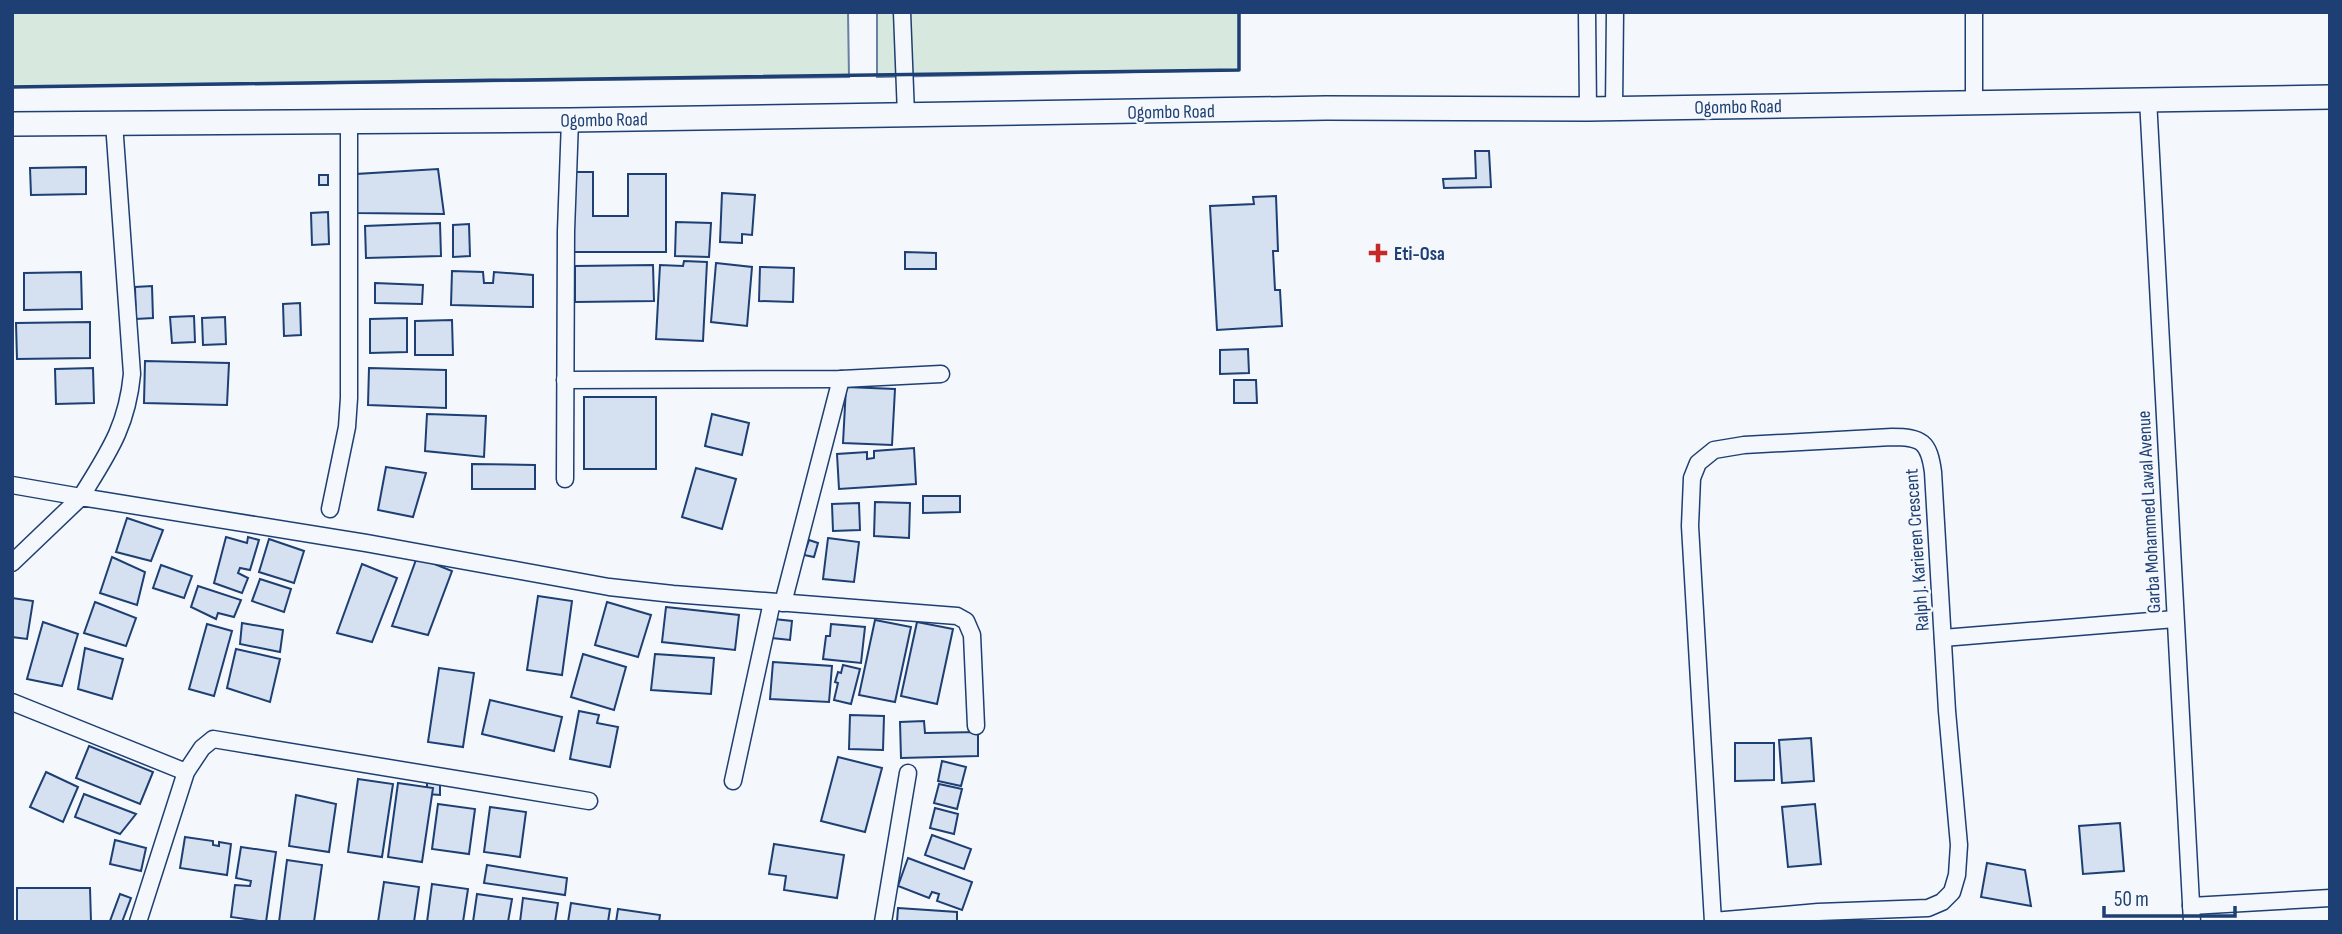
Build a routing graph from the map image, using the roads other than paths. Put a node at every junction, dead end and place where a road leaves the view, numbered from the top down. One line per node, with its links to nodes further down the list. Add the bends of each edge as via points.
1 (902, 12): 10 (street)
2 (1587, 12): 9 (street)
3 (1615, 12): 8 (street)
4 (1974, 12): 7 (street)
5 (2330, 97): 6 (main road, Ogombo Road)
6 (2148, 99): 7 (main road, Ogombo Road); 24 (street, Garba Mohammed Lawal Avenue)
7 (1974, 102): 8 (main road, Ogombo Road)
8 (1615, 107): 9 (main road, Ogombo Road)
9 (1588, 108): 10 (main road, Ogombo Road, via 1326,107)
10 (906, 115): 12 (main road, Ogombo Road)
11 (349, 120): 12 (main road, Ogombo Road); 13 (main road, Ogombo Road); 21 (street, via 349,398)
12 (570, 120): 17 (street)
13 (114, 123): 14 (main road, Ogombo Road); 20 (street, via 132,374 130,401 120,432)
14 (12, 124)
15 (941, 374): 16 (street)
16 (841, 379): 17 (street); 23 (street)
17 (565, 380): 18 (street)
18 (565, 479)
19 (12, 485): 20 (street)
20 (81, 497): 22 (street); 23 (street, via 609,587)
21 (330, 509)
22 (12, 563)
23 (777, 603): 27 (street, via 962,618 972,635); 30 (street)
24 (2175, 619): 25 (street); 33 (street, Garba Mohammed Lawal Avenue)
25 (1943, 638): 34 (street, Ralph J. Karieren Crescent, via 1959,845 1952,892 1927,908); 34 (street, Ralph J. Karieren Crescent, via 1933,472 1925,444 1899,437 1744,445 1714,450 1698,463 1692,478 1690,526)
26 (12, 702): 28 (street)
27 (976, 726)
28 (186, 772): 31 (street, via 208,741 218,739); 35 (street)
29 (908, 773): 36 (street)
30 (733, 781)
31 (589, 801)
32 (2330, 898): 33 (street)
33 (2191, 914)
34 (1713, 921)
35 (138, 922)
36 (883, 922)

